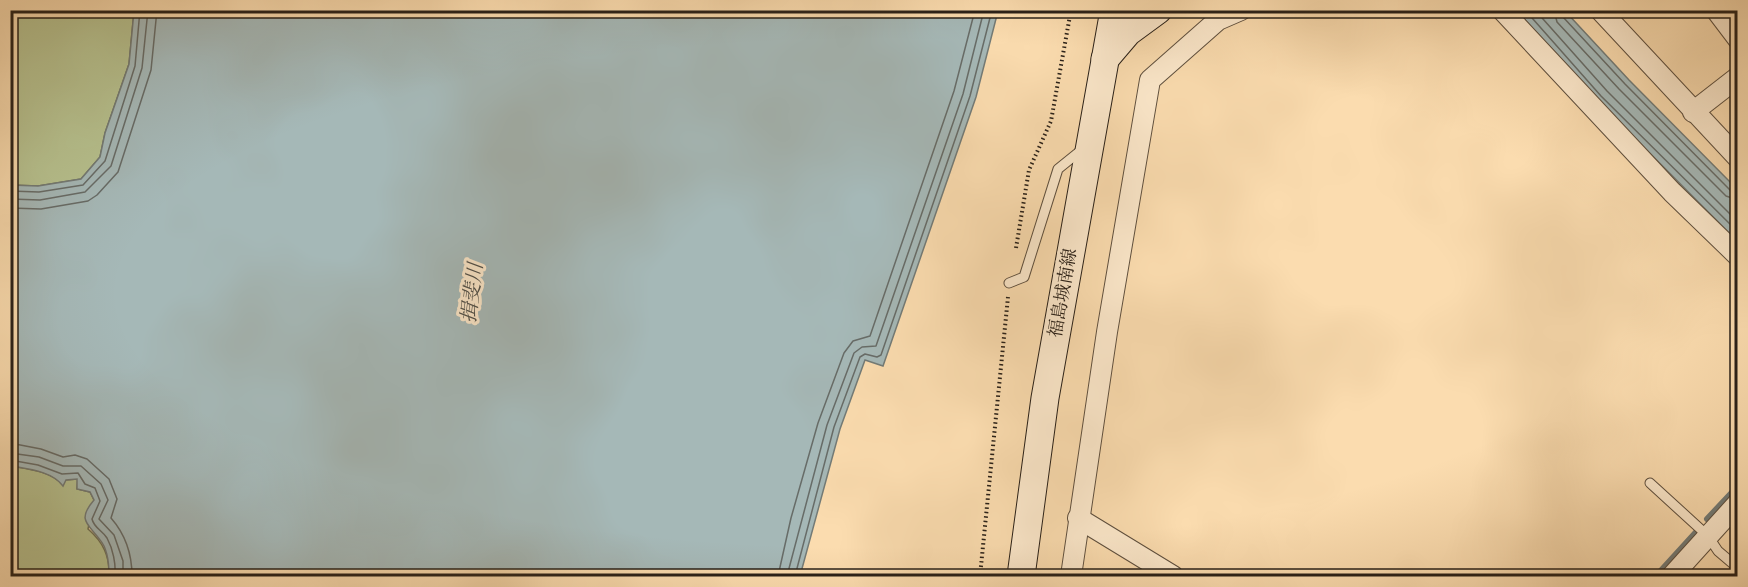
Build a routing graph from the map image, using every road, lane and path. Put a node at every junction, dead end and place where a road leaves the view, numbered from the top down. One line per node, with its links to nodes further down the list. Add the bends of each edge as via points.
1 (1114, 10): 8 (main road, 福島城南線)
2 (1158, 10): 8 (main road, via 1128,32)
3 (1241, 10): 17 (street, via 1218,20 1150,80)
4 (1502, 10): 13 (street)
5 (1600, 10): 10 (street)
6 (1716, 10): 7 (street)
7 (1737, 39)
8 (1102, 63): 11 (main road, 福島城南線)
9 (1737, 77): 10 (street)
10 (1694, 112): 12 (street)
11 (1089, 143): 14 (lane, via 1058,170 1024,277); 20 (main road, 福島城南線, via 1045,398)
12 (1737, 158)
13 (1737, 256)
14 (1009, 283)
15 (1650, 483): 18 (lane)
16 (1737, 503): 18 (street)
17 (1078, 518): 21 (street); 22 (street)
18 (1708, 536): 19 (lane); 23 (street)
19 (1737, 568)
20 (1021, 576)
21 (1071, 576)
22 (1173, 576)
23 (1672, 576)

